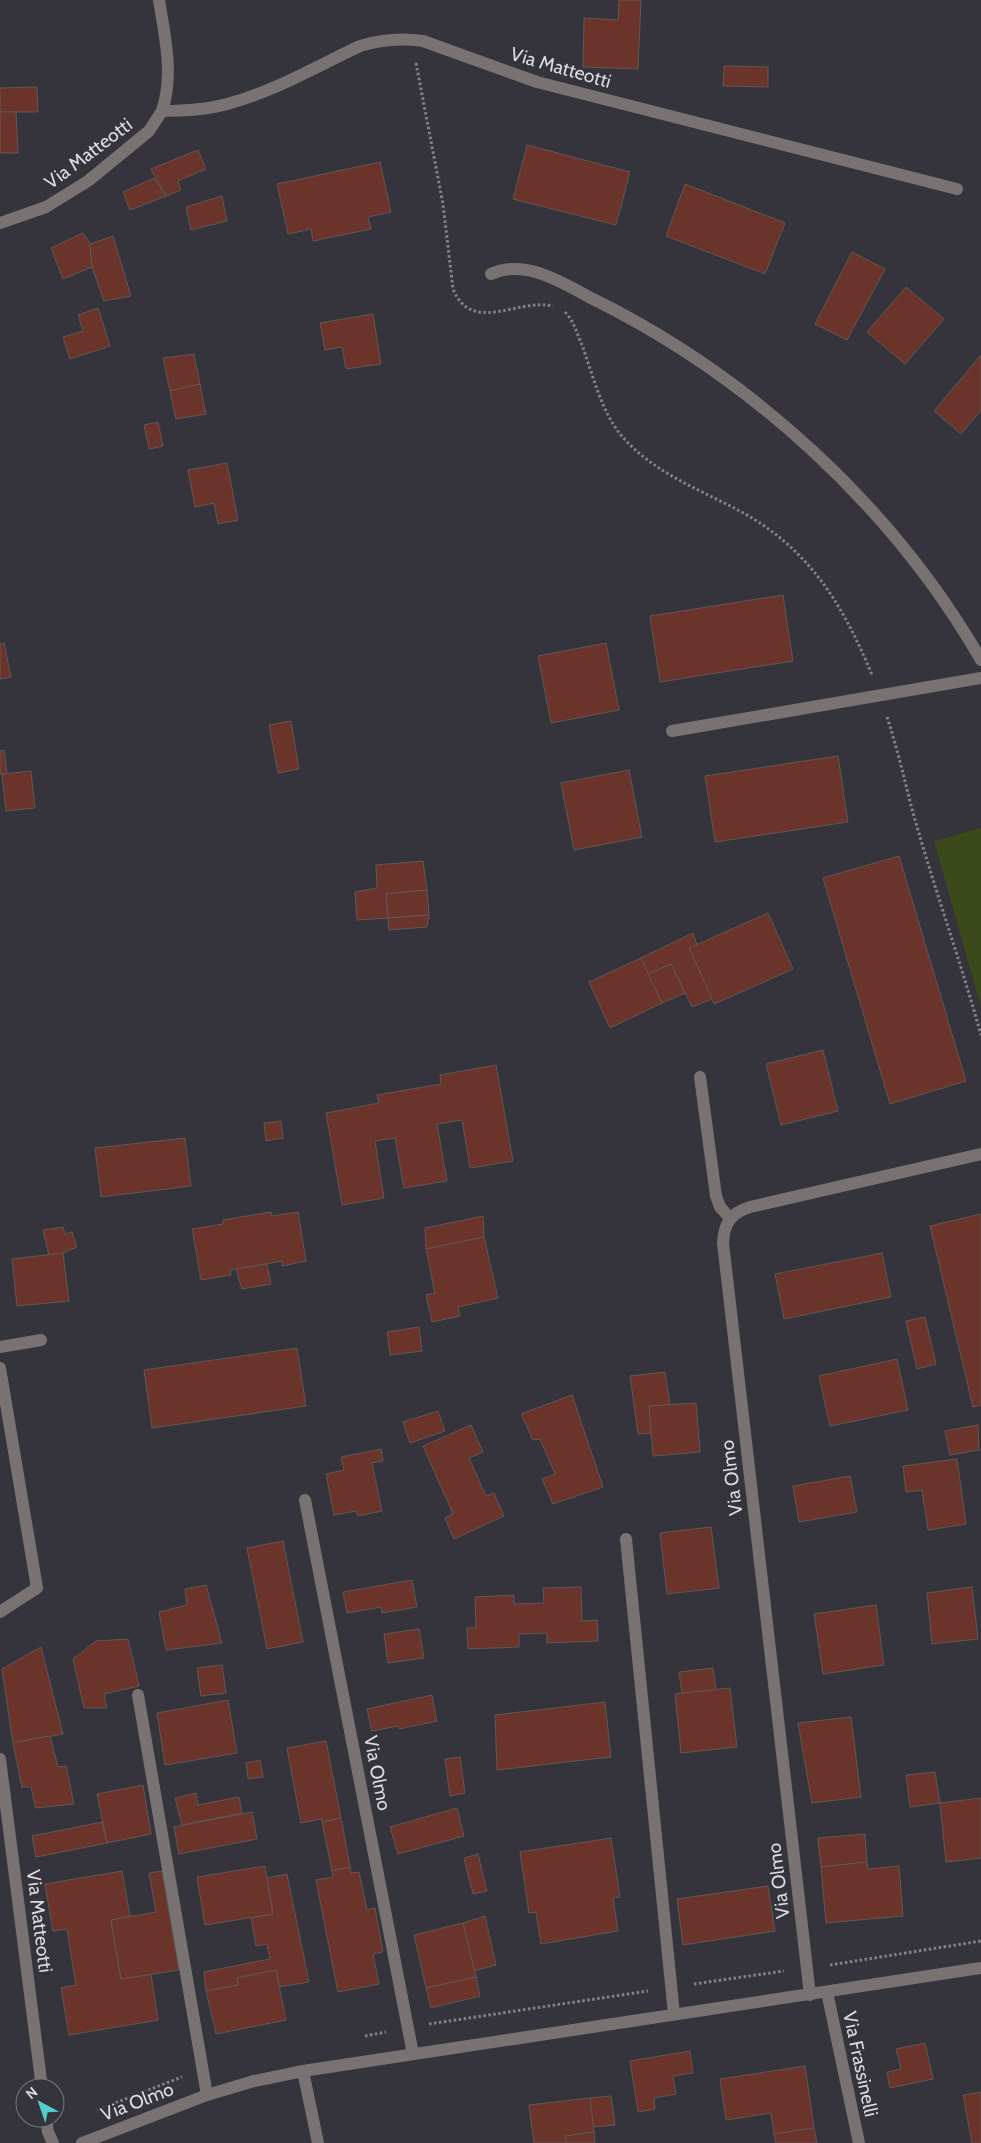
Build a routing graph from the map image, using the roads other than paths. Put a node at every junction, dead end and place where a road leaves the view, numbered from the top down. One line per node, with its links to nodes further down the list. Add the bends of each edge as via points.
1 (159, 0): 2 (street, Via Matteotti, via 168,54 167,96)
2 (162, 111): 3 (street, Via Matteotti, via 195,110 227,104 266,91 374,41 424,40 537,82); 4 (street, Via Matteotti, via 148,131 72,192 46,207)
3 (957, 189)
4 (0, 223)
5 (491, 274): 6 (street, via 512,268 525,270 569,287 696,358 761,406 817,456 873,513 922,574)
6 (981, 660)
7 (981, 678): 8 (street)
8 (672, 731)
9 (700, 1077): 11 (street, via 716,1196)
10 (981, 1154): 11 (street, via 750,1206)
11 (730, 1218): 22 (street, Via Olmo, via 724,1230 723,1243)
12 (41, 1340): 13 (street)
13 (0, 1346)
14 (0, 1368): 17 (street, via 37,1588)
15 (305, 1500): 24 (street, Via Olmo)
16 (626, 1539): 23 (street)
17 (0, 1612)
18 (138, 1695): 27 (street)
19 (0, 1759): 26 (street, Via Matteotti)
20 (981, 1968): 21 (street, Via Olmo)
21 (827, 1992): 22 (street, Via Olmo); 32 (street, Via Frassinelli)
22 (810, 1994): 23 (street, Via Olmo)
23 (674, 2014): 24 (street, Via Olmo)
24 (413, 2054): 25 (street, Via Olmo)
25 (303, 2071): 27 (street, Via Olmo); 31 (street)
26 (41, 2078)
27 (207, 2095): 30 (street, Via Olmo)
28 (47, 2128): 29 (street)
29 (53, 2143)
30 (82, 2143)
31 (318, 2143)
32 (859, 2143)

